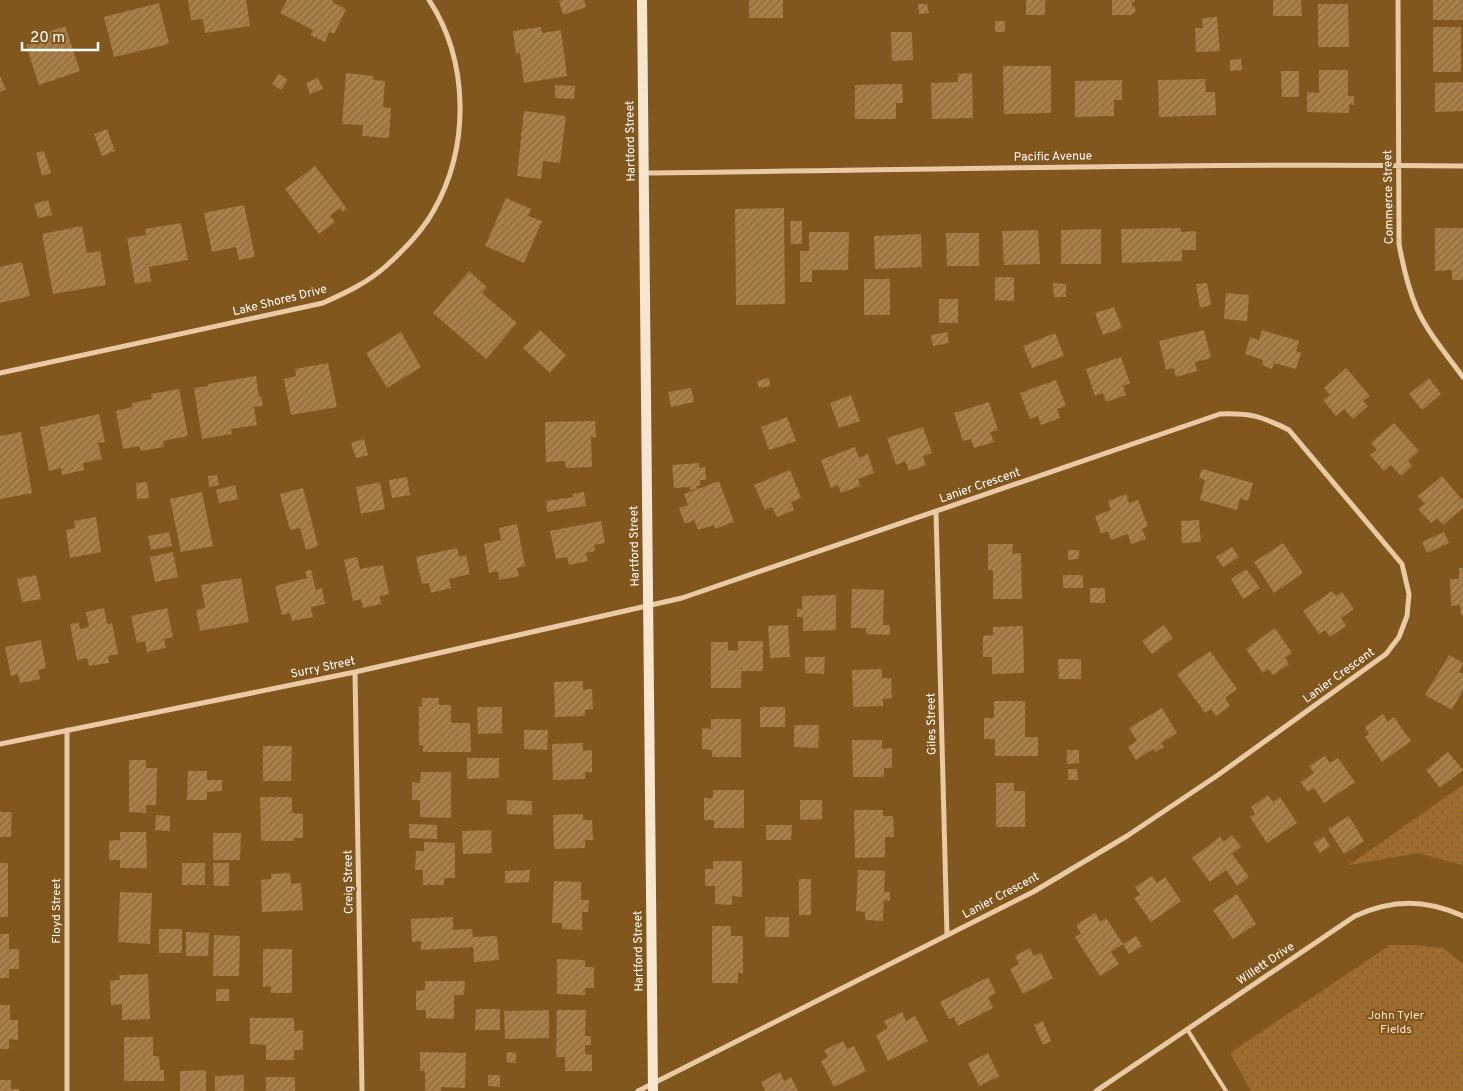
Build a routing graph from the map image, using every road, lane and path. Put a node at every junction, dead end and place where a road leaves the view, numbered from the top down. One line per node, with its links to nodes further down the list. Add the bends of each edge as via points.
1 (429, 0): 7 (street, Lake Shores Drive, via 439,14 459,80 457,143 448,177 434,210 414,239 384,269 323,303)
2 (642, 0): 6 (street, Hartford Street)
3 (1398, 0): 4 (street, Commerce Street)
4 (1398, 166): 5 (street, Pacific Avenue); 6 (street, Pacific Avenue); 8 (street, Commerce Street, via 1398,244 1405,278 1417,310)
5 (1463, 166)
6 (644, 173): 10 (street, Hartford Street)
7 (0, 373)
8 (1463, 377)
9 (936, 512): 10 (street, Lanier Crescent, via 682,598); 15 (street, Giles Street); 15 (street, Lanier Crescent, via 1220,414 1244,414 1268,419 1289,430 1402,564 1409,594 1407,616 1399,637 1386,654 1127,836 1033,892)
10 (648, 605): 11 (street, Surry Street); 17 (street, Hartford Street)
11 (355, 672): 12 (street, Surry Street); 19 (street, Creig Street)
12 (67, 730): 13 (street, Surry Street); 18 (street, Floyd Street)
13 (0, 744)
14 (1463, 916): 16 (street, Willett Drive, via 1444,907 1424,903 1397,903 1370,909)
15 (947, 936): 17 (street, Lanier Crescent)
16 (1187, 1029): 21 (street, Willett Drive); 22 (lane)
17 (653, 1087): 20 (street, Lanier Crescent)
18 (68, 1091)
19 (362, 1091)
20 (638, 1091)
21 (1096, 1091)
22 (1226, 1091)

